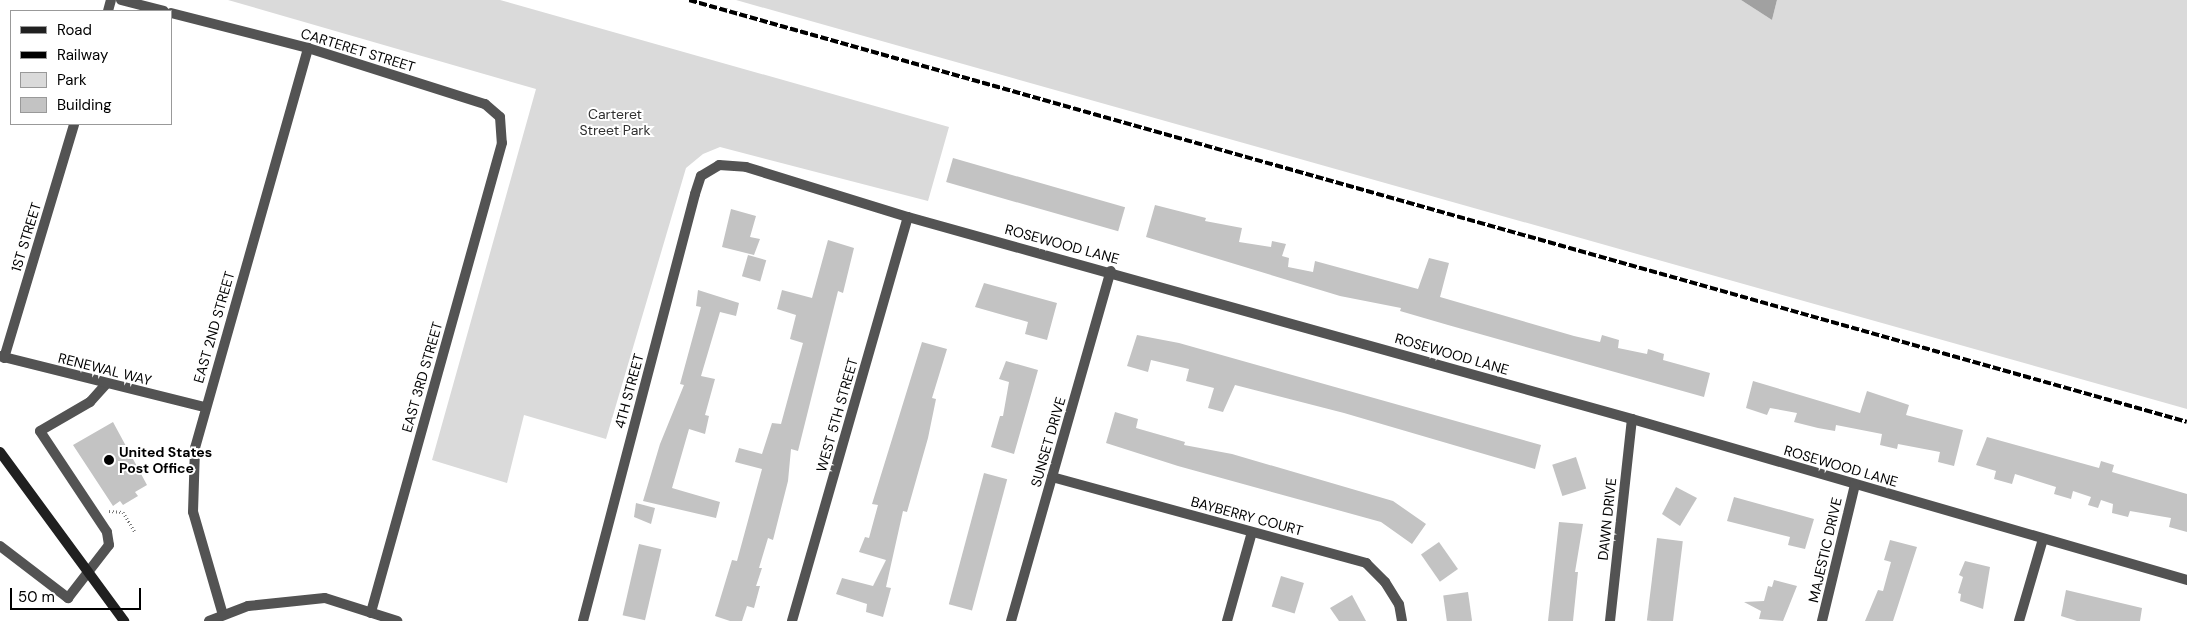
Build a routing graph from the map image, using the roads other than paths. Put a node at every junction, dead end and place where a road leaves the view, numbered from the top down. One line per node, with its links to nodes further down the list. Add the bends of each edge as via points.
1 (121, 0): 2 (street)
2 (160, 10)
3 (172, 13): 4 (street, CARTERET STREET)
4 (308, 48): 6 (street, CARTERET STREET, via 485,104 500,117); 12 (street, EAST 2ND STREET)
5 (74, 125): 10 (street, 1ST STREET)
6 (500, 150): 22 (street, EAST 3RD STREET)
7 (709, 172): 8 (street, ROSEWOOD LANE, via 719,166 746,166); 27 (street, 4TH STREET, via 701,176 694,194)
8 (908, 217): 9 (street, ROSEWOOD LANE); 28 (street, WEST 5TH STREET)
9 (1111, 271): 13 (street, ROSEWOOD LANE); 15 (street, SUNSET DRIVE)
10 (2, 357): 11 (street, RENEWAL WAY)
11 (106, 384): 12 (street, RENEWAL WAY); 20 (street, via 90,402 40,431 106,532 110,545)
12 (205, 407): 23 (street, EAST 2ND STREET, via 195,448 193,512)
13 (1632, 419): 16 (street, ROSEWOOD LANE); 32 (street, DAWN DRIVE)
14 (0, 452): 20 (main road)
15 (1052, 477): 17 (street, BAYBERRY COURT); 29 (street, SUNSET DRIVE)
16 (1855, 485): 18 (street, ROSEWOOD LANE); 33 (street, MAJESTIC DRIVE)
17 (1252, 532): 30 (street); 31 (street, BAYBERRY COURT, via 1366,563 1385,582 1399,604)
18 (2043, 539): 21 (street, ROSEWOOD LANE); 34 (street)
19 (0, 546): 20 (street, via 68,598)
20 (87, 571): 24 (main road)
21 (2187, 580)
22 (370, 613): 23 (street, via 325,598 248,606); 26 (street)
23 (222, 615): 25 (street)
24 (124, 621)
25 (210, 621)
26 (397, 621)
27 (583, 621)
28 (792, 621)
29 (1011, 621)
30 (1227, 621)
31 (1402, 621)
32 (1610, 621)
33 (1822, 621)
34 (2020, 621)

